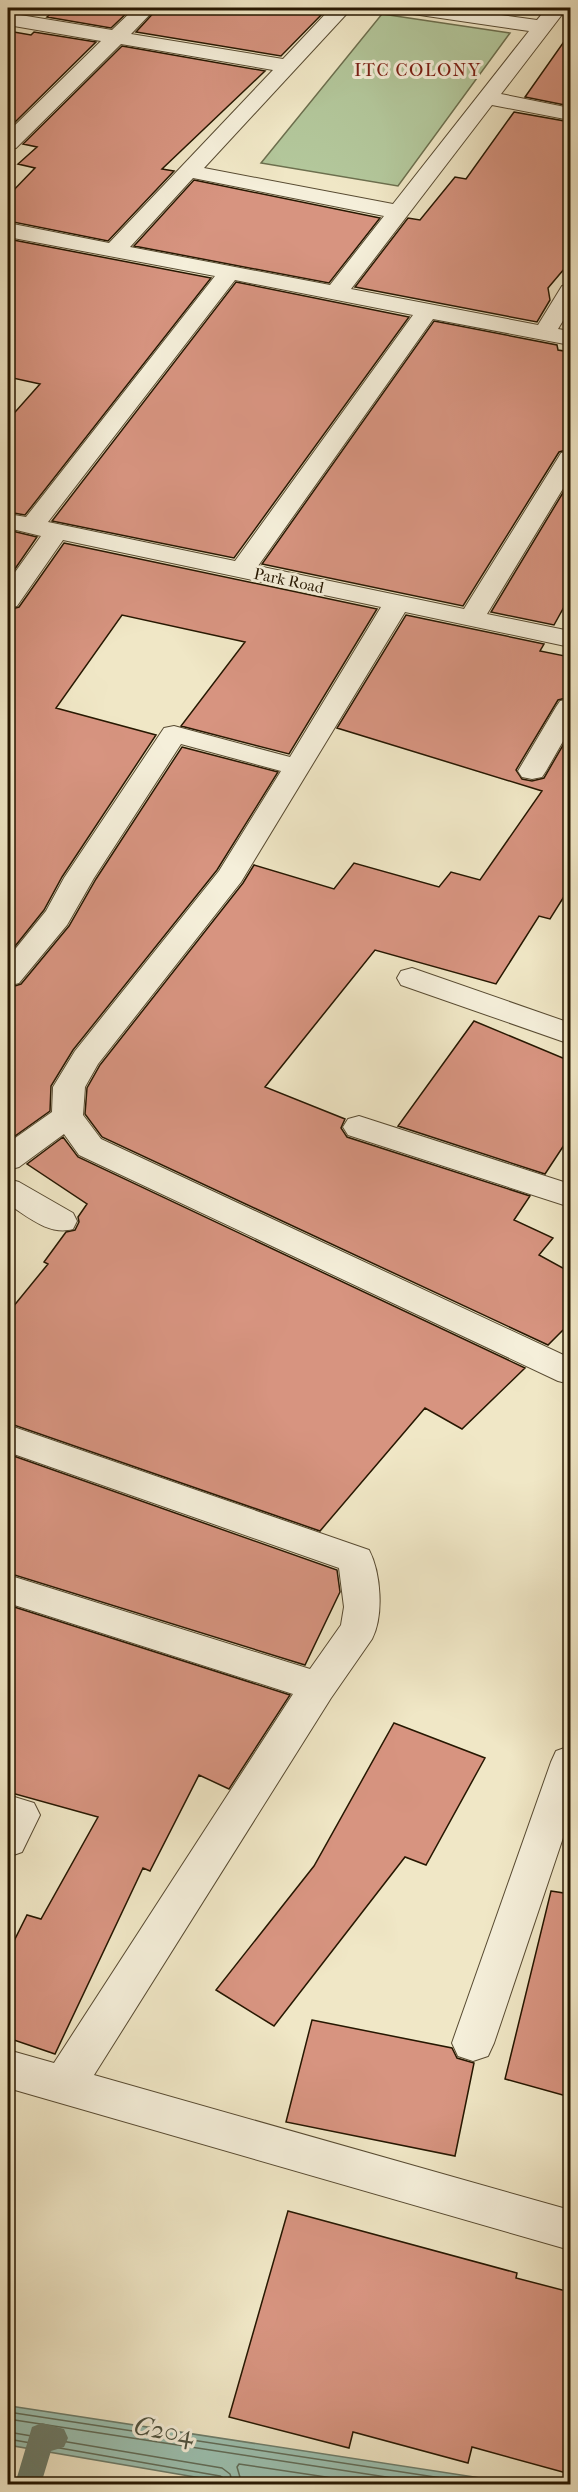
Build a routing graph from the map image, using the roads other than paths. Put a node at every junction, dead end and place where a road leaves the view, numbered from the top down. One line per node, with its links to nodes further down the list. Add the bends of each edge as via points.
1 (146, 8): 7 (street)
2 (342, 8): 8 (street)
3 (412, 8): 6 (street)
4 (557, 8): 6 (street)
5 (8, 19): 7 (street)
6 (542, 27): 9 (street)
7 (115, 37): 8 (street); 11 (street)
8 (287, 66): 12 (street)
9 (487, 98): 10 (street); 13 (street)
10 (570, 114)
11 (8, 143)
12 (188, 171): 13 (street); 15 (street)
13 (399, 212): 18 (street)
14 (10, 235): 15 (street)
15 (114, 250): 16 (street)
16 (230, 272): 18 (street); 23 (street)
17 (570, 291): 20 (street)
18 (336, 293): 19 (street)
19 (428, 310): 20 (street); 25 (street)
20 (544, 333): 21 (street)
21 (570, 338)
22 (570, 458): 28 (street)
23 (20, 524): 24 (street, Park Road)
24 (57, 531): 25 (street, Park Road); 26 (street)
25 (242, 570): 27 (street, Park Road)
26 (8, 600)
27 (397, 603): 28 (street, Park Road); 31 (street)
28 (471, 618): 29 (street, Park Road)
29 (570, 639)
30 (570, 707): 32 (street)
31 (297, 767): 33 (street, via 174,734 79,878 69,902); 36 (street, via 231,876 86,1058 69,1087)
32 (532, 771)
33 (8, 976)
34 (412, 978): 35 (street)
35 (570, 1034)
36 (67, 1116): 38 (street); 42 (street, via 90,1147)
37 (359, 1127): 40 (street)
38 (8, 1158)
39 (8, 1190): 41 (street)
40 (570, 1196)
41 (61, 1221)
42 (570, 1372)
43 (8, 1438): 45 (street, via 356,1560 362,1607 359,1629)
44 (8, 1589): 45 (street)
45 (318, 1687): 51 (street)
46 (570, 1762): 49 (street)
47 (8, 1811): 48 (street, via 20,1815)
48 (8, 1840)
49 (473, 2043)
50 (8, 2069): 51 (street)
51 (64, 2085): 52 (street)
52 (570, 2230)

